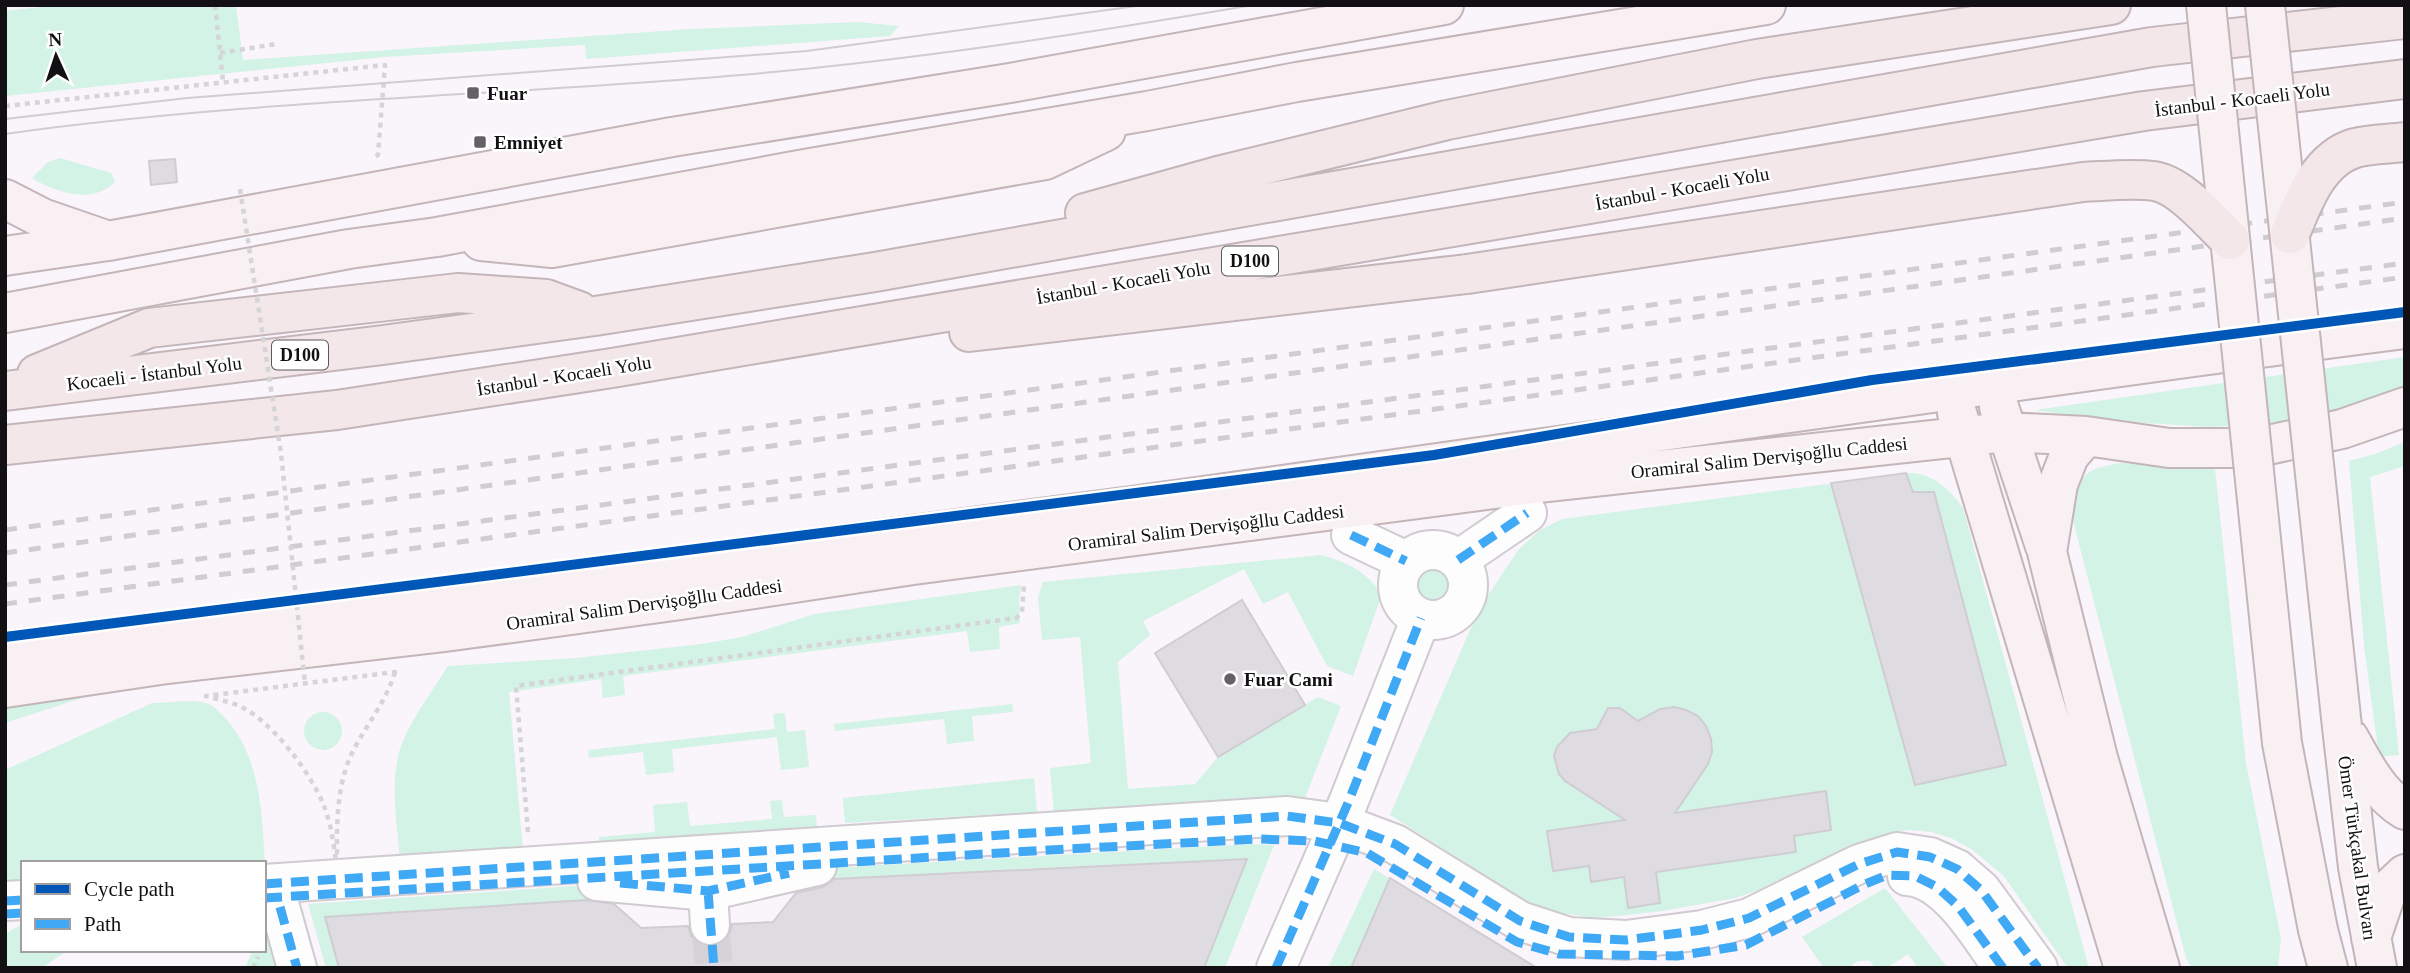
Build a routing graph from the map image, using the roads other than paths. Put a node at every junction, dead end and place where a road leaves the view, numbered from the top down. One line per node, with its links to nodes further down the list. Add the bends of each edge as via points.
1 (1444, 5): 14 (main road, via 1010,83 672,137)
2 (1620, 5): 8 (main road, via 1414,39)
3 (2111, 5): 16 (highway, via 1757,60 1447,120 1218,176)
4 (2206, 5): 13 (main road, bridge)
5 (2265, 5): 12 (main road, Ömer Türkçakal Bulvarı, bridge)
6 (1748, 6): 8 (main road)
7 (2405, 19): 16 (highway, via 2152,47)
8 (1349, 73): 17 (main road)
9 (2405, 79): 19 (highway, İstanbul - Kocaeli Yolu / D100, via 2144,111)
10 (2405, 142): 12 (highway, bridge, via 2354,148 2337,158 2306,194)
11 (5, 199): 14 (main road, via 42,218)
12 (2290, 234): 36 (main road, Ömer Türkçakal Bulvarı, bridge)
13 (2230, 240): 19 (highway, bridge, via 2176,190 2156,181 2083,182 1466,274 1056,323); 43 (main road, bridge, via 2282,743)
14 (108, 241): 15 (main road)
15 (5, 257)
16 (875, 272): 21 (highway, via 595,316 545,299 458,293 149,328)
17 (5, 313)
18 (2405, 329): 20 (main road, Oramiral Salim Dervişoğllu Caddesi)
19 (612, 368): 27 (highway, İstanbul - Kocaeli Yolu / D100, via 337,410)
20 (1993, 386): 22 (main road, Oramiral Salim Dervişoğllu Caddesi); 24 (main road)
21 (5, 389)
22 (1951, 391): 26 (main road); 34 (main road, Oramiral Salim Dervişoğllu Caddesi, via 870,542)
23 (2405, 407): 25 (main road, Oramiral Salim Dervişoğllu Caddesi, via 2342,429 2254,448 2169,449)
24 (2006, 432): 25 (main road, Oramiral Salim Dervişoğllu Caddesi); 26 (main road, Oramiral Salim Dervişoğllu Caddesi); 30 (main road)
25 (2086, 436): 30 (main road, via 2069,456 2058,484)
26 (1963, 437): 35 (main road, Oramiral Salim Dervişoğllu Caddesi, via 1540,483); 50 (main road)
27 (5, 445)
28 (1527, 513): 31 (street)
29 (1351, 535): 32 (street)
30 (2047, 552): 51 (main road, via 2098,758)
31 (1458, 560): 32 (street, via 1448,553 1426,550); 33 (street, via 1468,581 1463,604 1444,618)
32 (1406, 561): 33 (street, via 1398,594 1411,613)
33 (1421, 618): 38 (street)
34 (5, 655)
35 (5, 688)
36 (2342, 727): 37 (main road, via 2373,779); 45 (main road, Ömer Türkçakal Bulvarı, via 2358,867)
37 (2405, 810)
38 (1335, 834): 39 (street, via 1315,841 1259,839); 42 (street, via 1287,816); 44 (street, via 1517,942 1559,954); 47 (street)
39 (828, 864): 41 (street); 41 (street, via 709,908)
40 (2405, 874): 45 (main road, via 2387,891)
41 (578, 879): 42 (street)
42 (269, 896): 46 (street)
43 (2318, 930): 52 (main road); 53 (main road)
44 (1580, 953): 48 (street, via 1676,956 1746,945 1887,875 1915,876 1937,887 1958,906); 49 (street, via 1749,918 1859,864 1897,852 1930,857 1957,869 1981,890)
45 (2374, 954)
46 (296, 968)
47 (1276, 968)
48 (2003, 968)
49 (2038, 968)
50 (2124, 968)
51 (2161, 968)
52 (2311, 968)
53 (2328, 968)

